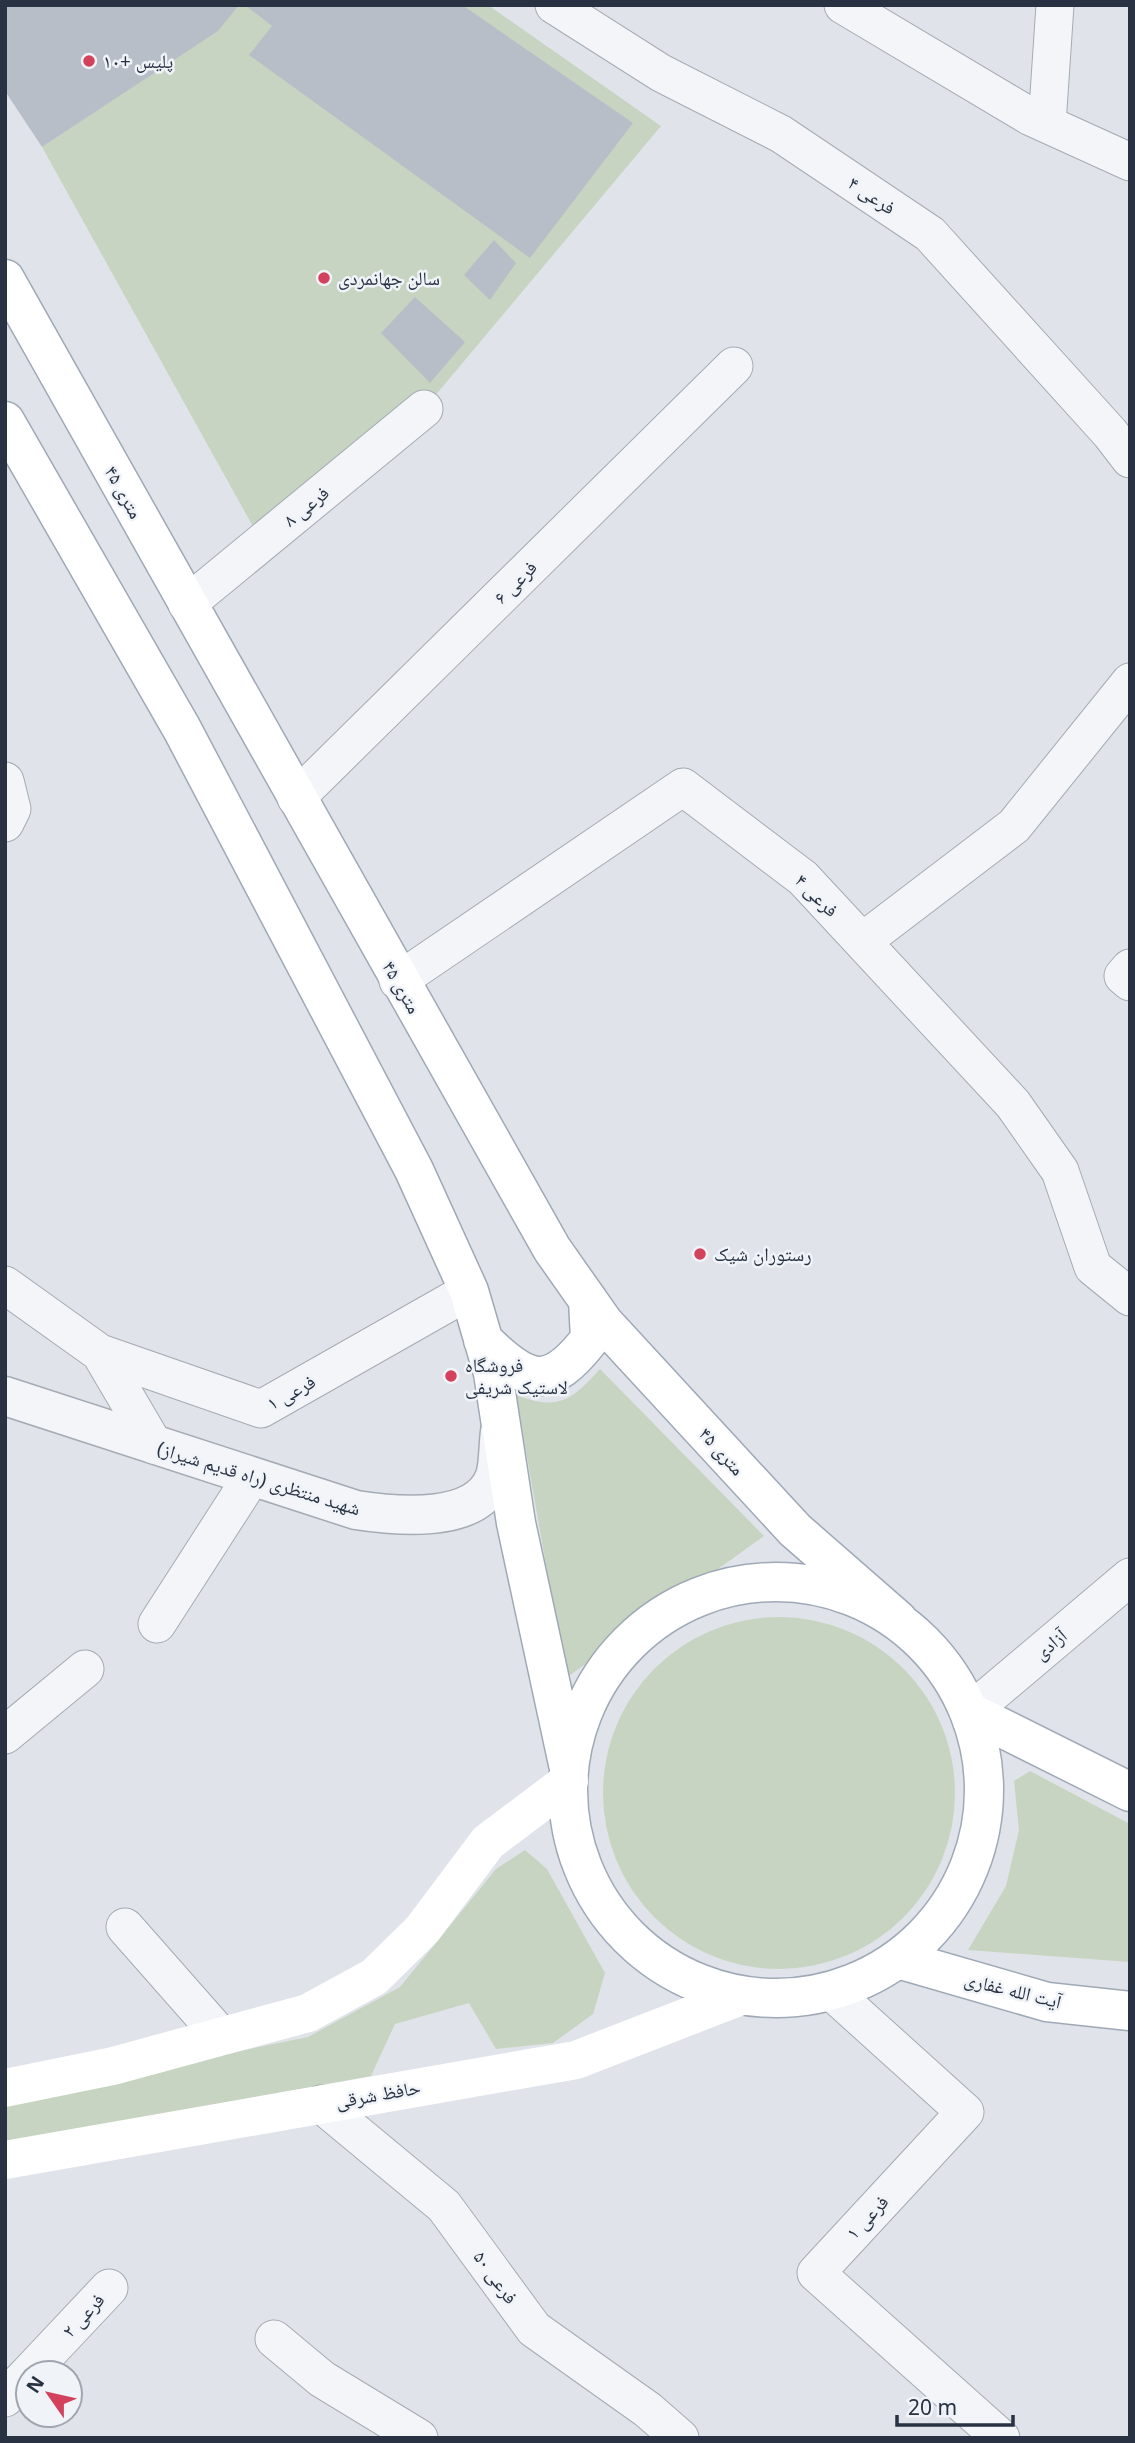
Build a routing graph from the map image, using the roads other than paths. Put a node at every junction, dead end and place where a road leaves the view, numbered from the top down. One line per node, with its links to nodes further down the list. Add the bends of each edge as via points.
1 (554, 5): 10 (street, فرعی ۴, via 661,73 781,134 930,234)
2 (843, 5): 4 (street)
3 (1055, 5): 4 (street)
4 (1047, 124): 5 (street)
5 (1130, 162)
6 (5, 279): 11 (main road, ۴۵ متری)
7 (734, 366): 14 (street, فرعی ۶)
8 (424, 409): 11 (street, فرعی ۸)
9 (5, 421): 21 (main road, via 182,729 414,1170)
10 (1130, 459)
11 (187, 604): 14 (main road, ۴۵ متری)
12 (1130, 682): 16 (street, via 1014,826)
13 (5, 780): 15 (street, via 12,809)
14 (296, 798): 18 (main road, ۴۵ متری)
15 (5, 823)
16 (863, 941): 18 (street, فرعی ۴, via 803,878 683,787); 22 (street, فرعی ۴, via 1013,1104 1060,1171 1093,1266)
17 (1130, 968): 19 (street, via 1123,976)
18 (398, 981): 23 (main road, ۴۵ متری, via 552,1250)
19 (1130, 982)
20 (5, 1285): 25 (street)
21 (469, 1291): 24 (main road); 25 (street, فرعی ۱, via 261,1409)
22 (1130, 1297)
23 (588, 1300): 24 (main road, via 590,1339 554,1374 530,1376 511,1367); 31 (main road, ۴۵ متری, via 794,1530)
24 (483, 1340): 27 (main road)
25 (100, 1353): 28 (street)
26 (5, 1396): 28 (street, شهید منتظری (راه قدیم شیراز))
27 (501, 1423): 29 (street, شهید منتظری (راه قدیم شیراز), via 495,1477 478,1500 439,1513 398,1516 356,1510); 36 (main road, via 516,1523)
28 (154, 1445): 29 (street, شهید منتظری (راه قدیم شیراز))
29 (251, 1478): 32 (street)
30 (1130, 1577): 34 (street, آزادی)
31 (898, 1620): 34 (main road, via 941,1660); 36 (main road, via 834,1588 762,1581 693,1598 633,1637 589,1695)
32 (157, 1624)
33 (85, 1669): 35 (street)
34 (970, 1712): 37 (main road); 39 (main road, via 984,1765 983,1820 967,1873 946,1908)
35 (5, 1735)
36 (568, 1773): 41 (main road, via 570,1828 591,1888 629,1939 681,1976); 43 (main road, via 488,1842 422,1930 374,1977 307,2013)
37 (1130, 1793)
38 (125, 1927): 43 (street)
39 (898, 1959): 40 (main road); 42 (main road, آیت الله غفاری, via 1047,2002)
40 (831, 1991): 41 (main road, via 786,1999); 52 (street, فرعی ۱, via 965,2112 816,2273)
41 (741, 1996): 45 (main road, حافظ شرقی, via 576,2060)
42 (1130, 2011)
43 (221, 2036): 44 (main road, via 113,2066)
44 (5, 2088)
45 (321, 2104): 46 (main road, حافظ شرقی); 51 (street, فرعی ۵۰, via 444,2206 534,2329)
46 (5, 2160)
47 (109, 2288): 49 (street, فرعی ۲)
48 (274, 2339): 50 (street, via 322,2379)
49 (41, 2359)
50 (419, 2438)
51 (680, 2438)
52 (1001, 2438)

